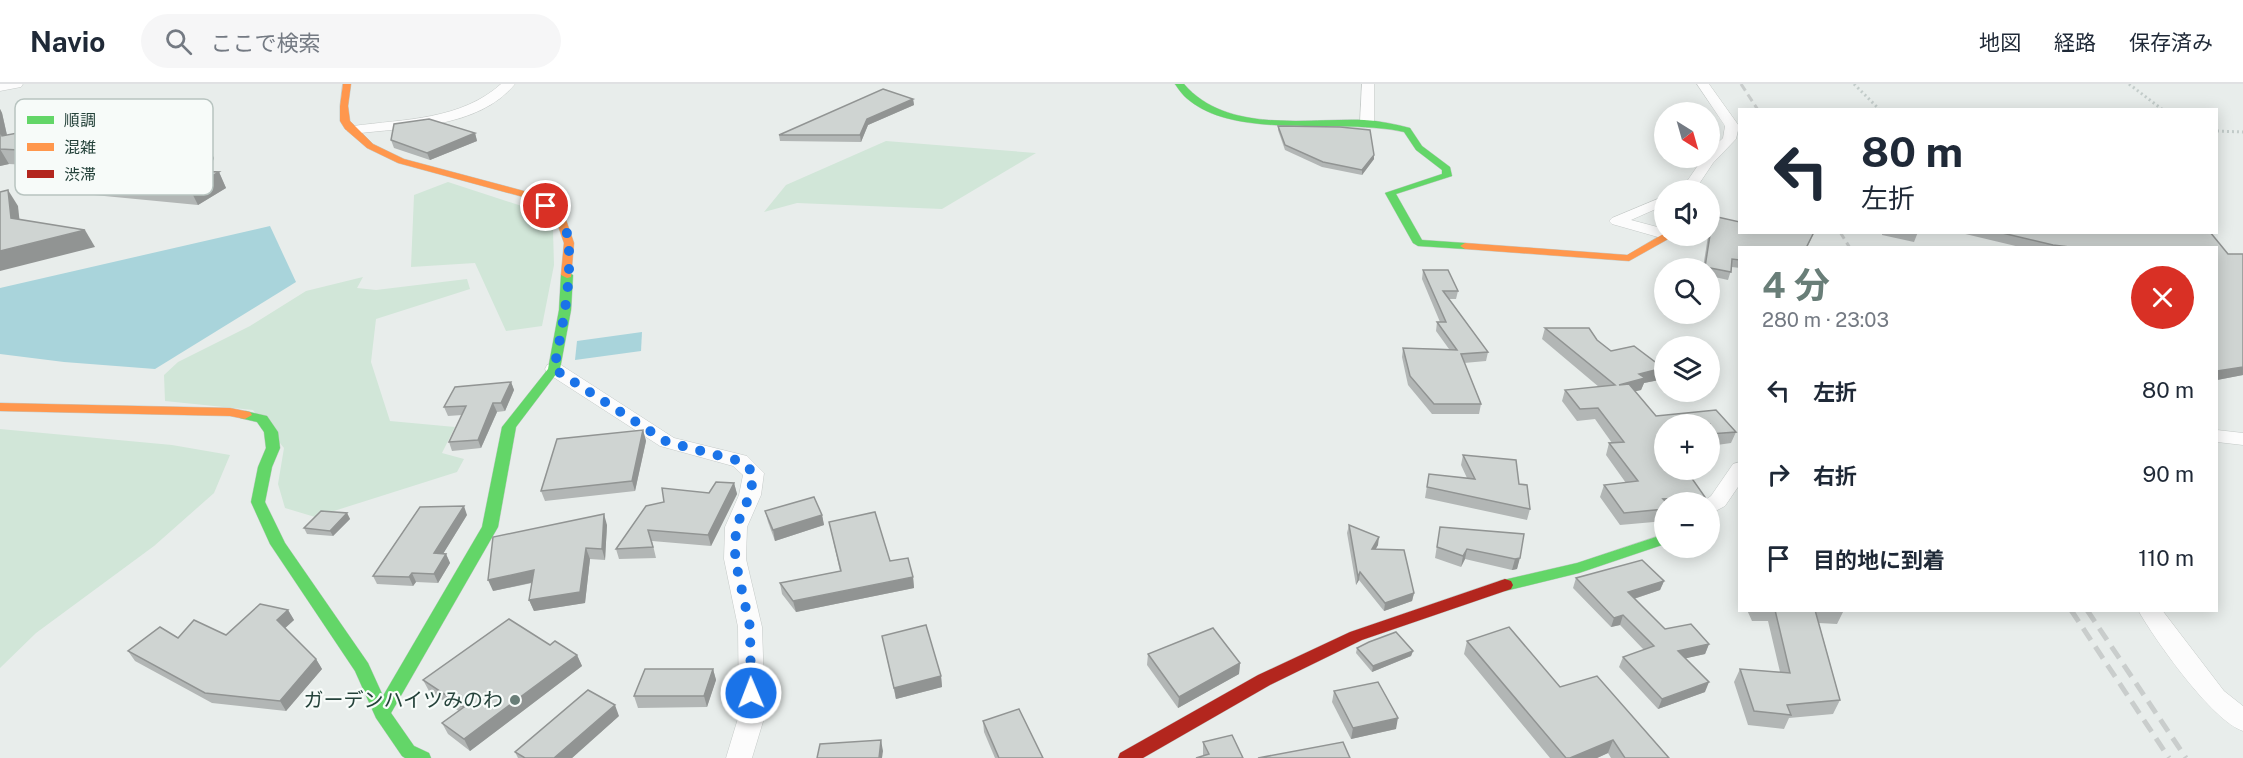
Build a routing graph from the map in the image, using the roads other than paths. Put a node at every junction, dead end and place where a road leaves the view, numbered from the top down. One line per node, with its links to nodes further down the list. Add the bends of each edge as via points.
1 (17, 84): 7 (street)
2 (347, 84): 9 (street, via 344,115)
3 (509, 84): 9 (street, via 470,110)
4 (1179, 84): 8 (street, via 1189,98 1246,120)
5 (1368, 84): 8 (street)
6 (1703, 84): 10 (street, via 1732,126 1729,139)
7 (0, 87)
8 (1367, 123): 13 (street, via 1407,130 1419,148 1447,169 1447,176 1390,193 1418,243 1629,258)
9 (353, 130): 14 (street, via 370,146 400,161 531,196 560,216 569,243 565,310)
10 (1695, 180)
11 (1654, 205): 12 (street, via 1617,221)
12 (1654, 232)
13 (1654, 242)
14 (554, 369): 22 (street, via 509,427 490,527); 25 (street, via 667,442 740,461 754,473 750,495 736,527 735,559 750,627 752,715)
15 (0, 407): 22 (street, via 230,412 262,419 271,432 273,448 258,502 278,544 362,668)
16 (2218, 436): 17 (street)
17 (2243, 439)
18 (1738, 472): 19 (street)
19 (1720, 498)
20 (1654, 543): 26 (street, via 1579,568 1501,586 1356,636 1263,680)
21 (2150, 612): 23 (street, via 2215,698)
22 (382, 713): 24 (street, via 408,751)
23 (2243, 721)
24 (422, 758)
25 (739, 758)
26 (1126, 758)

